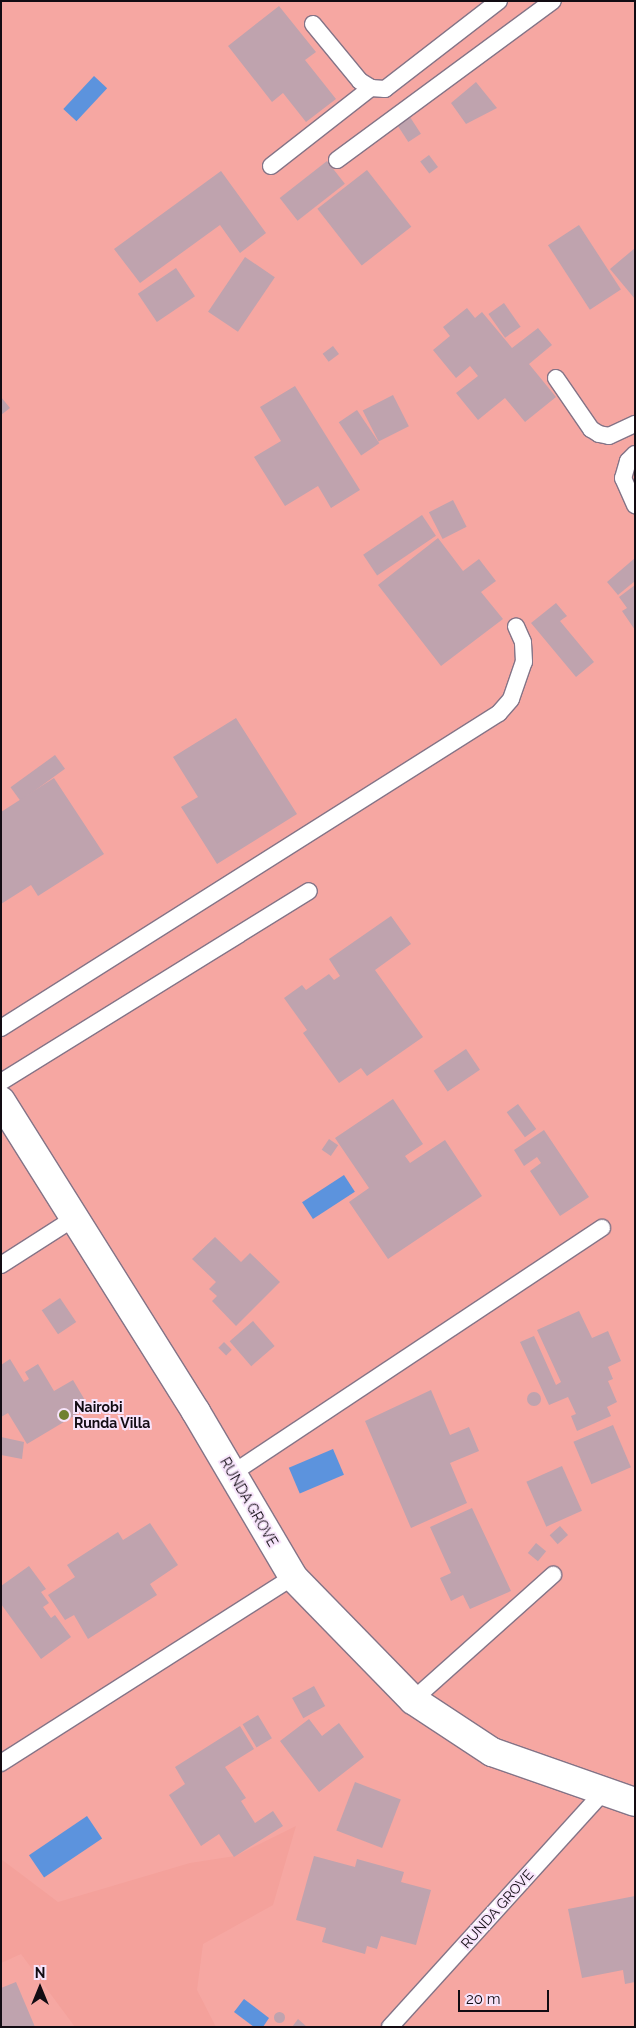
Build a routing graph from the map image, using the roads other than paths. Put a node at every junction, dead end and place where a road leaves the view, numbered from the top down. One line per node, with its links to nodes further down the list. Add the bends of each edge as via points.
1 (499, 1): 4 (lane, via 400,80 384,89)
2 (553, 1): 5 (lane)
3 (313, 24): 4 (lane, via 360,81)
4 (371, 88): 6 (lane)
5 (337, 160)
6 (271, 166)
7 (556, 378): 8 (lane, via 591,430 609,436)
8 (635, 424)
9 (635, 454): 10 (lane, via 628,461 623,478)
10 (635, 506)
11 (516, 626): 13 (lane, via 523,642 524,662 511,700 499,713)
12 (310, 891): 14 (lane)
13 (1, 1028)
14 (1, 1082)
15 (1, 1101): 16 (street, RUNDA GROVE)
16 (76, 1217): 18 (lane); 19 (street, RUNDA GROVE)
17 (602, 1228): 19 (lane)
18 (1, 1265)
19 (233, 1473): 21 (street, RUNDA GROVE)
20 (553, 1574): 22 (lane)
21 (293, 1577): 22 (street, RUNDA GROVE); 23 (lane)
22 (413, 1700): 24 (street, RUNDA GROVE, via 492,1752)
23 (1, 1763)
24 (604, 1791): 25 (street, RUNDA GROVE); 26 (lane, RUNDA GROVE)
25 (635, 1802)
26 (390, 2027)

